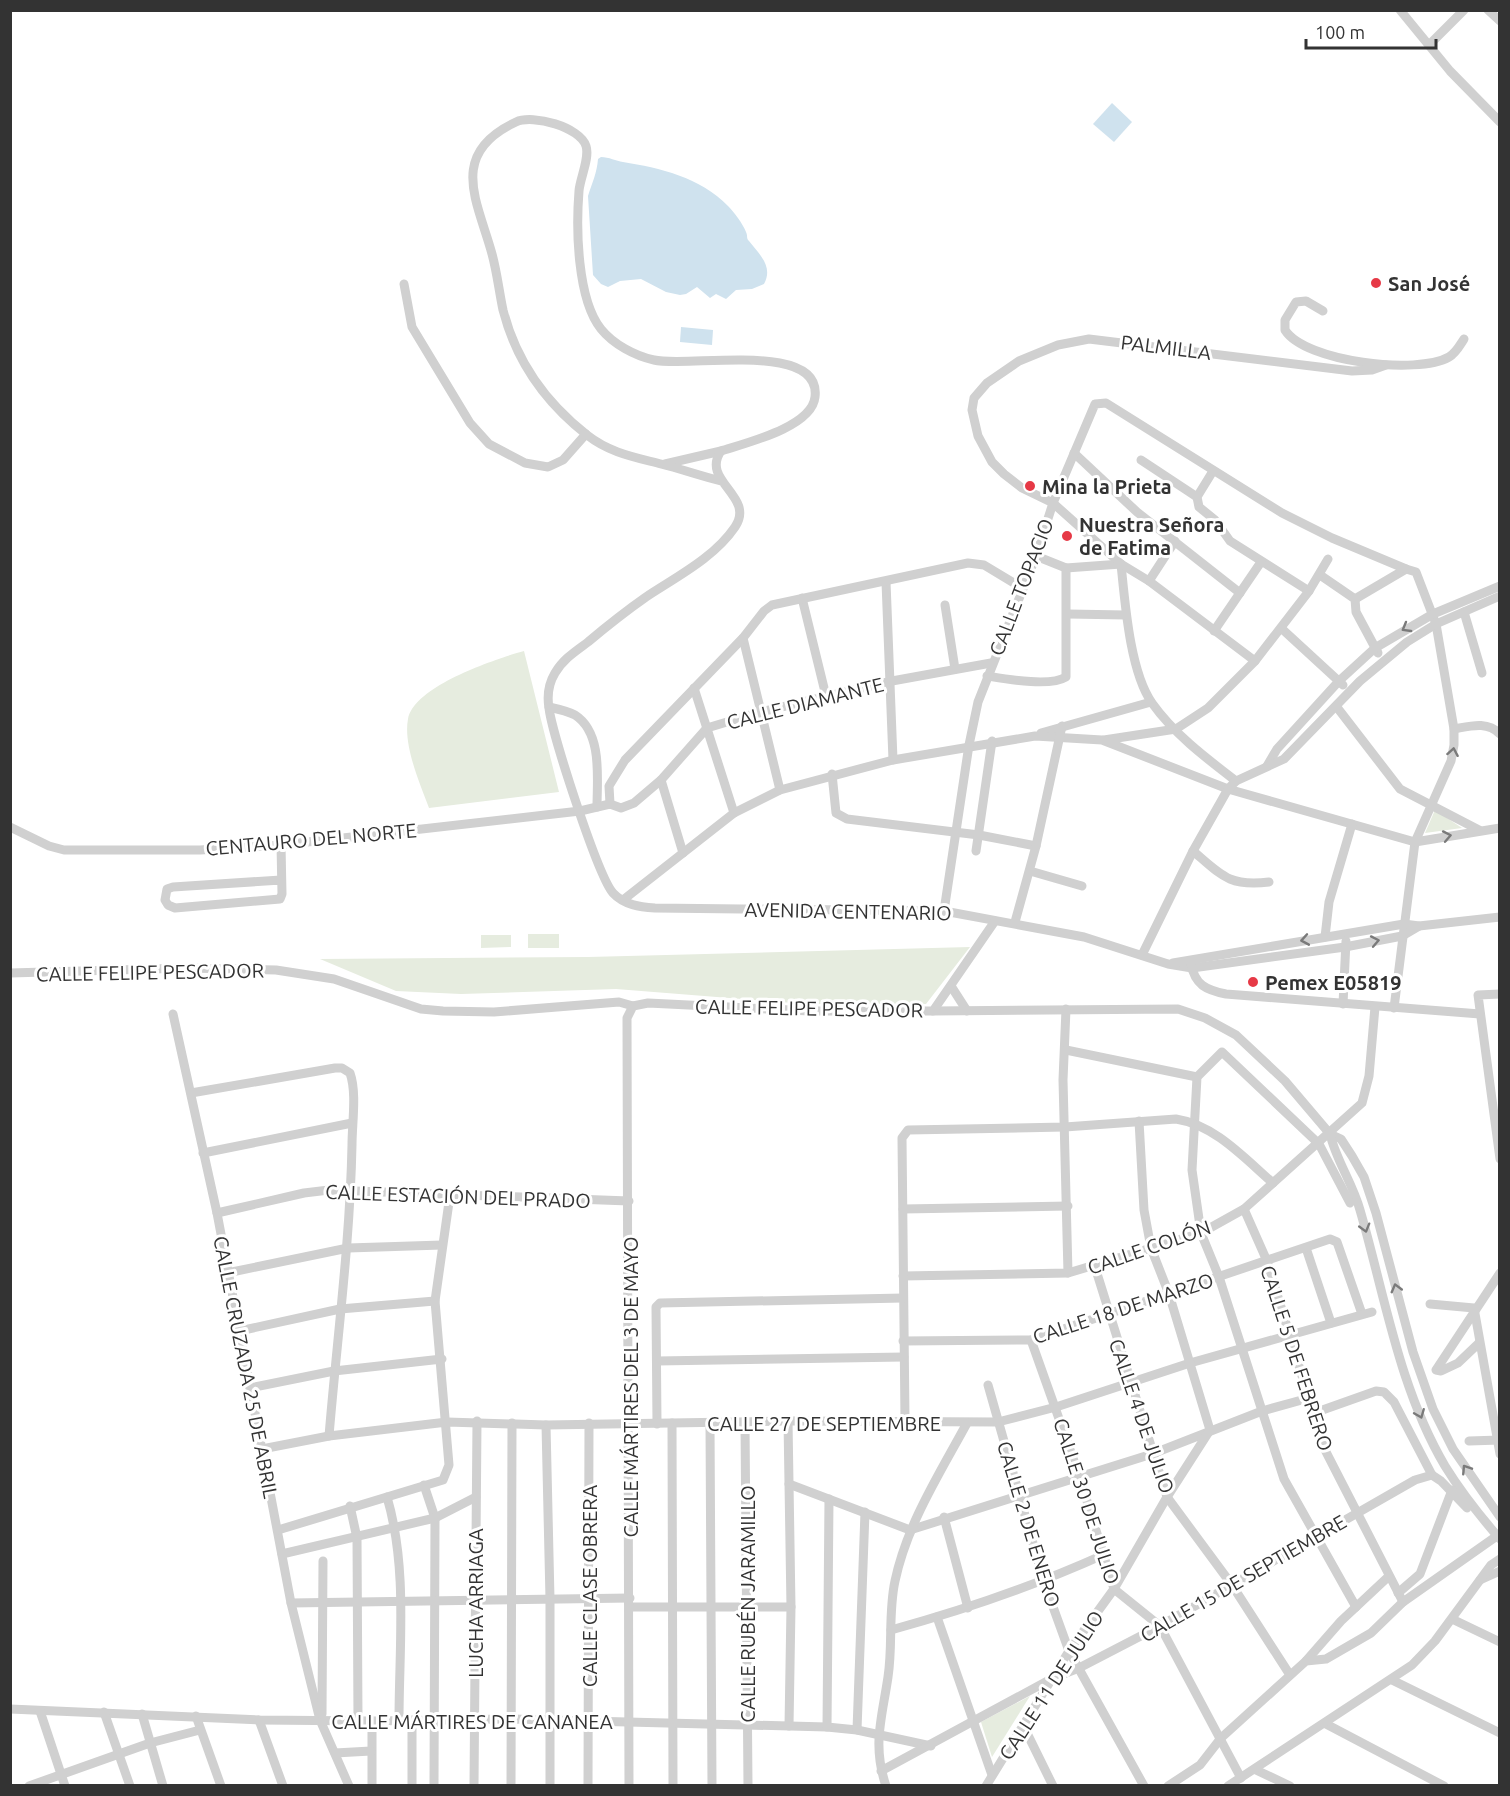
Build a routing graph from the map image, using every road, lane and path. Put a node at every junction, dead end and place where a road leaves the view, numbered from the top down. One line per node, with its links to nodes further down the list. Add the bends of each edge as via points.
1 (1400, 10): 5 (street)
2 (1464, 10): 5 (street)
3 (1488, 10): 4 (street)
4 (1499, 20)
5 (1430, 44): 6 (street, via 1450,71)
6 (1500, 122)
7 (404, 284): 11 (street, via 412,327 470,423 489,444 525,463 548,467 563,460)
8 (1323, 311): 10 (street, via 1306,301 1296,302 1285,320 1287,333 1298,342 1330,355)
9 (1464, 339): 10 (street, via 1451,356 1442,360)
10 (1386, 365): 19 (street, PALMILLA, via 1352,371 1101,339 1077,340 1019,361 987,383 974,398 972,411 978,436 992,462 1022,488)
11 (586, 434): 12 (street, via 541,390 517,349 474,201 472,178 476,158 501,130 521,119 543,119 585,143 587,152 579,189 582,282 591,313 614,341 654,360 766,361 792,365 811,376 815,402 806,416); 15 (street, via 615,452)
12 (721, 451): 15 (street); 17 (street, via 715,465)
13 (1074, 453): 16 (street, CALLE TOPACIO, via 1099,402); 19 (street, CALLE TOPACIO); 20 (street, via 1137,512)
14 (1141, 460): 18 (street)
15 (662, 464): 17 (street)
16 (1213, 471): 18 (street); 26 (street, via 1309,527)
17 (721, 481): 60 (street, via 736,496 737,525 718,549 627,610 563,662 549,687)
18 (1198, 502): 23 (street, via 1230,541)
19 (1053, 503): 21 (street, CALLE TOPACIO); 24 (street)
20 (1175, 541): 28 (street); 33 (street)
21 (1036, 556): 25 (street); 31 (street, CALLE TOPACIO)
22 (1328, 559): 27 (street)
23 (1261, 562): 32 (street); 33 (street)
24 (1122, 564): 25 (street); 28 (street); 41 (street)
25 (1066, 568): 39 (street)
26 (1408, 569): 36 (street); 40 (street, via 1419,576)
27 (1320, 575): 32 (street); 36 (street)
28 (1149, 581): 44 (street)
29 (886, 582): 31 (street, via 968,563 984,565); 35 (street); 53 (street)
30 (1499, 586): 40 (street)
31 (1022, 588): 49 (street, CALLE TOPACIO)
32 (1309, 591): 43 (street)
33 (1240, 593): 44 (street)
34 (1500, 596): 38 (street)
35 (802, 597): 45 (street, via 764,611); 57 (street)
36 (1355, 599): 46 (street, via 1356,612)
37 (945, 605): 50 (street)
38 (1464, 612): 42 (street); 51 (street)
39 (1068, 614): 41 (street); 52 (street, via 1067,674 1058,681)
40 (1433, 614): 42 (street); 46 (street, one-way to 46)
41 (1126, 615): 58 (street, via 1135,659)
42 (1437, 624): 47 (street); 67 (street)
43 (1281, 628): 48 (street); 54 (street)
44 (1214, 630): 48 (street)
45 (743, 638): 55 (street); 61 (street)
46 (1375, 648): 47 (street); 54 (street)
47 (1384, 659): 56 (street)
48 (1255, 661): 66 (street, via 1226,693)
49 (991, 663): 50 (street, CALLE DIAMANTE); 52 (street, CALLE TOPACIO)
50 (955, 669): 53 (street, CALLE DIAMANTE)
51 (1482, 673)
52 (987, 676): 73 (street, CALLE TOPACIO)
53 (892, 681): 57 (street, CALLE DIAMANTE); 74 (street)
54 (1339, 681): 56 (street); 62 (street)
55 (694, 688): 64 (street); 81 (street, via 618,769 609,786)
56 (1349, 691): 59 (street)
57 (826, 696): 61 (street, CALLE DIAMANTE)
58 (1151, 702): 63 (street); 66 (street)
59 (1335, 706): 65 (street); 82 (street, via 1400,789)
60 (549, 707): 83 (street, via 577,716 589,729 597,762); 84 (street)
61 (760, 712): 64 (street, CALLE DIAMANTE); 80 (street)
62 (1306, 718): 65 (street); 75 (street, via 1276,749)
63 (1062, 726): 69 (street); 70 (street)
64 (707, 728): 77 (street, CALLE DIAMANTE); 85 (street)
65 (1315, 728): 75 (street, via 1284,759)
66 (1176, 729): 71 (street); 78 (street)
67 (1454, 729): 68 (street, via 1482,725); 82 (street, one-way to 67, via 1451,761)
68 (1500, 734)
69 (1035, 736): 70 (street); 72 (street)
70 (1060, 737): 71 (street); 94 (street)
71 (1102, 740): 79 (street)
72 (992, 741): 73 (street); 91 (street)
73 (969, 745): 74 (street); 90 (street, CALLE TOPACIO)
74 (893, 760): 76 (street)
75 (1267, 766): 78 (street)
76 (832, 774): 80 (street); 90 (street, via 834,806 840,816)
77 (661, 780): 81 (street, CALLE DIAMANTE, via 627,807 615,808); 97 (street)
78 (1236, 781): 79 (street)
79 (1228, 789): 86 (street); 96 (street)
80 (780, 790): 85 (street)
81 (610, 804): 83 (street, CALLE DIAMANTE)
82 (1431, 806): 89 (street); 92 (street)
83 (597, 807): 84 (street, CALLE DIAMANTE)
84 (580, 811): 93 (street, CENTAURO DEL NORTE); 102 (street, via 606,882)
85 (734, 813): 97 (street)
86 (1352, 824): 92 (street); 111 (street, via 1329,902)
87 (10, 827): 93 (street, CENTAURO DEL NORTE, via 64,850 200,850)
88 (1500, 828): 89 (street)
89 (1479, 830): 92 (street, one-way to 89)
90 (956, 833): 91 (street); 103 (street, CALLE TOPACIO)
91 (979, 835): 94 (street); 95 (street)
92 (1415, 842): 107 (street)
93 (281, 845): 99 (street)
94 (1036, 846): 98 (street)
95 (976, 851)
96 (1193, 851): 100 (street, via 1232,882); 114 (street)
97 (683, 852): 102 (street)
98 (1030, 871): 101 (street); 106 (street)
99 (281, 880): 99 (street, via 282,894 274,901 175,908 165,900 167,889 174,887)
100 (1269, 882)
101 (1082, 886)
102 (623, 900): 103 (street, AVENIDA CENTENARIO, via 655,908)
103 (944, 911): 105 (street, AVENIDA CENTENARIO)
104 (1500, 917): 108 (street, AVENIDA CENTENARIO)
105 (995, 921): 106 (street, AVENIDA CENTENARIO); 120 (street, CALLE FELIPE PESCADOR)
106 (1015, 922): 114 (street, AVENIDA CENTENARIO)
107 (1404, 924): 108 (street, AVENIDA CENTENARIO); 109 (street, AVENIDA CENTENARIO); 110 (street)
108 (1419, 926): 110 (street, AVENIDA CENTENARIO)
109 (1346, 934): 111 (street, AVENIDA CENTENARIO); 113 (street)
110 (1402, 936): 113 (street, AVENIDA CENTENARIO, one-way to 110); 125 (street)
111 (1326, 937): 112 (street, AVENIDA CENTENARIO, one-way to 112)
112 (1272, 946): 115 (street, AVENIDA CENTENARIO); 116 (street)
113 (1345, 947): 116 (street, AVENIDA CENTENARIO); 122 (street)
114 (1142, 955): 117 (street, AVENIDA CENTENARIO, via 1168,964)
115 (1208, 955): 117 (street, AVENIDA CENTENARIO); 118 (street)
116 (1274, 957): 118 (street, AVENIDA CENTENARIO)
117 (1191, 963): 118 (street, AVENIDA CENTENARIO); 122 (street, via 1199,984 1216,992)
118 (1210, 966)
119 (10, 973): 123 (street, CALLE FELIPE PESCADOR, via 254,968 334,979 422,1009 494,1012 619,1002)
120 (951, 986): 127 (street, CALLE FELIPE PESCADOR); 128 (street)
121 (1500, 994): 130 (street, via 1478,995)
122 (1343, 1004): 124 (street)
123 (633, 1006): 127 (street, CALLE FELIPE PESCADOR, via 648,1003 810,1011); 147 (street, CALLE MÁRTIRES DEL 3 DE MAYO, via 627,1018)
124 (1375, 1006): 125 (street); 140 (street, CALLE COLÓN, via 1367,1092 1355,1112)
125 (1394, 1008): 130 (street)
126 (1066, 1009): 128 (street); 131 (street); 140 (street, via 1162,1008 1205,1018 1236,1035 1285,1081)
127 (933, 1011): 128 (street)
128 (967, 1011)
129 (172, 1014): 135 (street, CALLE CRUZADA 25 DE ABRIL)
130 (1480, 1014): 133 (street)
131 (1066, 1050): 132 (street); 139 (street)
132 (1197, 1077): 137 (street); 141 (street, via 1222,1052)
133 (1489, 1089): 134 (street); 143 (street)
134 (1500, 1089)
135 (191, 1093): 138 (street, via 335,1068 350,1072); 142 (street, CALLE CRUZADA 25 DE ABRIL)
136 (1139, 1121): 137 (street); 139 (street); 156 (street, via 1144,1210)
137 (1193, 1122): 144 (street, via 1223,1139); 153 (street, via 1193,1179)
138 (352, 1123): 142 (street); 145 (street)
139 (1065, 1127): 149 (street); 150 (street, via 914,1130 903,1134)
140 (1330, 1134): 141 (street, CALLE COLÓN); 228 (street, one-way to 140, via 1453,1449 1433,1409 1364,1177 1341,1139); 235 (street, one-way to 235, via 1359,1205 1394,1338 1426,1427 1456,1482)
141 (1319, 1144): 144 (street, CALLE COLÓN); 148 (street)
142 (203, 1153): 152 (street, CALLE CRUZADA 25 DE ABRIL)
143 (1500, 1159)
144 (1273, 1183): 151 (street, CALLE COLÓN)
145 (351, 1190): 146 (street, CALLE ESTACIÓN DEL PRADO); 152 (street, CALLE ESTACIÓN DEL PRADO, via 304,1193); 155 (street)
146 (450, 1195): 147 (street, CALLE ESTACIÓN DEL PRADO); 154 (street)
147 (629, 1201): 206 (street, CALLE MÁRTIRES DEL 3 DE MAYO)
148 (1350, 1203)
149 (1068, 1206): 150 (street); 160 (street)
150 (903, 1209): 163 (street)
151 (1244, 1209): 153 (street, CALLE COLÓN); 158 (street, CALLE 5 DE FEBRERO)
152 (216, 1213): 161 (street, CALLE CRUZADA 25 DE ABRIL)
153 (1202, 1233): 156 (street, CALLE COLÓN); 164 (street)
154 (442, 1245): 155 (street); 167 (street)
155 (348, 1248): 161 (street); 170 (street)
156 (1151, 1248): 159 (street, CALLE COLÓN); 165 (street)
157 (1306, 1248): 158 (street, CALLE 18 DE MARZO); 173 (street, CALLE 18 DE MARZO, via 1330,1239 1337,1242); 174 (street)
158 (1267, 1261): 164 (street, CALLE 18 DE MARZO); 176 (street, CALLE 5 DE FEBRERO)
159 (1095, 1267): 160 (street, CALLE COLÓN); 172 (street, CALLE 4 DE JULIO)
160 (1068, 1272): 163 (street, CALLE COLÓN)
161 (227, 1273): 175 (street, CALLE CRUZADA 25 DE ABRIL)
162 (1500, 1273): 169 (street)
163 (903, 1276): 166 (street)
164 (1219, 1277): 165 (street, CALLE 18 DE MARZO); 180 (street)
165 (1169, 1294): 172 (street, CALLE 18 DE MARZO); 184 (street)
166 (903, 1298): 178 (street); 183 (street, via 660,1303 656,1307)
167 (435, 1300): 170 (street); 182 (street)
168 (1430, 1304): 169 (street)
169 (1474, 1308): 179 (street); 179 (street, via 1437,1366 1438,1371 1458,1363)
170 (339, 1309): 175 (street); 185 (street)
171 (1372, 1312): 173 (street, CALLE 27 DE SEPTIEMBRE)
172 (1107, 1314): 177 (street, CALLE 18 DE MARZO); 186 (street, CALLE 4 DE JULIO)
173 (1362, 1314): 174 (street, CALLE 27 DE SEPTIEMBRE)
174 (1331, 1323): 176 (street, CALLE 27 DE SEPTIEMBRE)
175 (239, 1331): 188 (street, CALLE CRUZADA 25 DE ABRIL)
176 (1291, 1334): 180 (street, CALLE 27 DE SEPTIEMBRE); 189 (street, CALLE 5 DE FEBRERO)
177 (1031, 1340): 178 (street, CALLE 18 DE MARZO); 190 (street, CALLE 30 DE JULIO)
178 (903, 1341): 181 (street)
179 (1479, 1343): 209 (street)
180 (1242, 1348): 184 (street, CALLE 27 DE SEPTIEMBRE); 191 (street)
181 (904, 1357): 183 (street); 193 (street)
182 (442, 1359): 185 (street); 196 (street)
183 (657, 1361): 203 (street)
184 (1190, 1363): 186 (street, CALLE 27 DE SEPTIEMBRE); 207 (street)
185 (334, 1371): 188 (street); 208 (street)
186 (1131, 1383): 190 (street, CALLE 27 DE SEPTIEMBRE); 212 (street, CALLE 4 DE JULIO)
187 (988, 1386): 197 (street, CALLE 2 DE ENERO)
188 (250, 1388): 211 (street, CALLE CRUZADA 25 DE ABRIL)
189 (1309, 1398): 191 (street); 192 (street, CALLE 5 DE FEBRERO)
190 (1056, 1407): 197 (street, CALLE 27 DE SEPTIEMBRE); 214 (street, CALLE 30 DE JULIO)
191 (1262, 1411): 207 (street); 234 (street, via 1284,1479)
192 (1314, 1413): 215 (street, via 1376,1391 1384,1392 1394,1402); 226 (street, CALLE 5 DE FEBRERO, via 1324,1448)
193 (905, 1420): 195 (street, CALLE 27 DE SEPTIEMBRE); 202 (street, CALLE 27 DE SEPTIEMBRE)
194 (477, 1421): 196 (street, CALLE 27 DE SEPTIEMBRE); 198 (street, CALLE 27 DE SEPTIEMBRE); 221 (street, LUCHA ARRIAGA)
195 (788, 1421): 201 (street, CALLE 27 DE SEPTIEMBRE); 216 (street)
196 (447, 1422): 208 (street, CALLE 27 DE SEPTIEMBRE); 217 (street, via 449,1465 443,1480)
197 (998, 1422): 202 (street, CALLE 27 DE SEPTIEMBRE); 219 (street, CALLE 2 DE ENERO)
198 (512, 1423): 205 (street, CALLE 27 DE SEPTIEMBRE); 249 (street)
199 (589, 1423): 205 (street, CALLE 27 DE SEPTIEMBRE); 206 (street, CALLE 27 DE SEPTIEMBRE); 250 (street, CALLE CLASE OBRERA)
200 (672, 1423): 203 (street, CALLE 27 DE SEPTIEMBRE); 204 (street, CALLE 27 DE SEPTIEMBRE); 261 (street)
201 (745, 1423): 204 (street, CALLE 27 DE SEPTIEMBRE); 262 (street, CALLE RUBÉN JARAMILLO)
202 (967, 1423): 232 (street)
203 (657, 1424): 206 (street, CALLE 27 DE SEPTIEMBRE)
204 (710, 1424): 258 (street)
205 (546, 1425): 247 (street)
206 (630, 1425): 257 (street, CALLE MÁRTIRES DEL 3 DE MAYO)
207 (1210, 1430): 212 (street); 222 (street, CALLE 11 DE JULIO)
208 (329, 1436): 211 (street, CALLE 27 DE SEPTIEMBRE)
209 (1498, 1440): 210 (street); 213 (street)
210 (1469, 1441)
211 (262, 1449): 231 (street, CALLE CRUZADA 25 DE ABRIL)
212 (1152, 1454): 214 (street); 222 (street, CALLE 4 DE JULIO)
213 (1500, 1454)
214 (1079, 1475): 219 (street); 237 (street, CALLE 30 DE JULIO)
215 (1432, 1475): 218 (street); 226 (street, CALLE 15 DE SEPTIEMBRE, via 1415,1480)
216 (789, 1484): 223 (street); 259 (street)
217 (424, 1485): 220 (street); 229 (street)
218 (1452, 1490): 235 (street); 246 (street, via 1420,1574)
219 (1018, 1494): 227 (street); 243 (street, CALLE 2 DE ENERO)
220 (387, 1497): 224 (street); 230 (street)
221 (476, 1497): 229 (street); 253 (street, LUCHA ARRIAGA)
222 (1167, 1497): 244 (street, CALLE 4 DE JULIO); 245 (street, CALLE 11 DE JULIO)
223 (829, 1499): 225 (street); 299 (street)
224 (350, 1506): 231 (street); 233 (street)
225 (865, 1512): 232 (street); 301 (street)
226 (1357, 1513): 234 (street, CALLE 15 DE SEPTIEMBRE); 241 (street, CALLE 5 DE FEBRERO)
227 (944, 1517): 232 (street); 263 (street)
228 (1500, 1517)
229 (435, 1518): 230 (street); 252 (street)
230 (396, 1527): 233 (street); 251 (street)
231 (278, 1530): 236 (street, CALLE CRUZADA 25 DE ABRIL)
232 (910, 1530): 267 (street, via 894,1583)
233 (357, 1538): 236 (street); 248 (street)
234 (1315, 1539): 244 (street, CALLE 15 DE SEPTIEMBRE); 260 (street)
235 (1497, 1539): 255 (street)
236 (282, 1554): 256 (street, CALLE CRUZADA 25 DE ABRIL)
237 (1103, 1555): 243 (street); 245 (street, CALLE 30 DE JULIO)
238 (1500, 1559): 242 (street)
239 (323, 1561): 254 (street)
240 (1500, 1571): 242 (street)
241 (1388, 1577): 246 (street, CALLE 5 DE FEBRERO); 260 (street)
242 (1478, 1581): 265 (street)
243 (1044, 1582): 263 (street); 269 (street, CALLE 2 DE ENERO)
244 (1232, 1585): 266 (street, CALLE 15 DE SEPTIEMBRE); 272 (street, CALLE 4 DE JULIO)
245 (1114, 1589): 266 (street, CALLE 30 DE JULIO); 269 (street, CALLE 11 DE JULIO)
246 (1398, 1593): 255 (street, CALLE 5 DE FEBRERO)
247 (550, 1599): 249 (street); 250 (street); 281 (street)
248 (359, 1600): 251 (street); 254 (street); 288 (street)
249 (511, 1600): 253 (street); 280 (street)
250 (590, 1600): 257 (street); 287 (street, CALLE CLASE OBRERA)
251 (400, 1601): 252 (street); 290 (street)
252 (434, 1601): 253 (street); 285 (street)
253 (474, 1601): 286 (street, LUCHA ARRIAGA)
254 (322, 1602): 256 (street); 283 (street)
255 (1403, 1602): 270 (street, via 1371,1634 1351,1647 1326,1659)
256 (291, 1603): 283 (street, CALLE CRUZADA 25 DE ABRIL)
257 (630, 1603): 261 (street); 292 (street, CALLE MÁRTIRES DEL 3 DE MAYO)
258 (710, 1607): 261 (street); 262 (street); 295 (street)
259 (791, 1607): 262 (street); 297 (street)
260 (1356, 1607): 270 (street)
261 (672, 1608): 294 (street)
262 (748, 1608): 296 (street, CALLE RUBÉN JARAMILLO)
263 (968, 1608): 264 (street)
264 (937, 1617): 267 (street); 291 (street)
265 (1452, 1619): 268 (street); 274 (street, via 1426,1653)
266 (1160, 1626): 271 (street, CALLE 15 DE SEPTIEMBRE); 304 (street, CALLE 30 DE JULIO)
267 (891, 1630): 303 (street, via 888,1678)
268 (1500, 1642)
269 (1069, 1651): 271 (street, CALLE 2 DE ENERO); 273 (street, CALLE 11 DE JULIO)
270 (1306, 1661): 272 (street)
271 (1080, 1668): 273 (street, CALLE 15 DE SEPTIEMBRE); 338 (street, CALLE 2 DE ENERO)
272 (1290, 1675): 304 (street)
273 (1053, 1678): 291 (street, CALLE 15 DE SEPTIEMBRE); 298 (street, CALLE 11 DE JULIO)
274 (1392, 1680): 293 (street); 302 (street)
275 (10, 1709): 276 (street, CALLE MÁRTIRES DE CANANEA)
276 (40, 1711): 277 (street, CALLE MÁRTIRES DE CANANEA); 312 (street)
277 (104, 1712): 278 (street, CALLE MÁRTIRES DE CANANEA); 309 (street)
278 (142, 1714): 279 (street, CALLE MÁRTIRES DE CANANEA); 305 (street)
279 (196, 1716): 282 (street, CALLE MÁRTIRES DE CANANEA); 300 (street)
280 (511, 1719): 281 (street, CALLE MÁRTIRES DE CANANEA); 286 (street, CALLE MÁRTIRES DE CANANEA); 328 (street)
281 (550, 1719): 287 (street, CALLE MÁRTIRES DE CANANEA); 329 (street)
282 (258, 1720): 283 (street, CALLE MÁRTIRES DE CANANEA); 322 (street)
283 (321, 1720): 288 (street, CALLE MÁRTIRES DE CANANEA); 308 (street)
284 (411, 1720): 285 (street, CALLE MÁRTIRES DE CANANEA); 290 (street, CALLE MÁRTIRES DE CANANEA); 325 (street)
285 (434, 1720): 286 (street, CALLE MÁRTIRES DE CANANEA); 326 (street)
286 (474, 1720): 327 (street, LUCHA ARRIAGA)
287 (588, 1720): 292 (street, CALLE MÁRTIRES DE CANANEA); 330 (street, CALLE CLASE OBRERA)
288 (358, 1721): 289 (street, CALLE MÁRTIRES DE CANANEA)
289 (372, 1721): 290 (street, CALLE MÁRTIRES DE CANANEA); 307 (street)
290 (399, 1721)
291 (973, 1722): 306 (street, CALLE 15 DE SEPTIEMBRE); 313 (street)
292 (629, 1723): 294 (street, CALLE MÁRTIRES DE CANANEA); 331 (street, CALLE MÁRTIRES DEL 3 DE MAYO)
293 (1326, 1724): 310 (street); 314 (street)
294 (672, 1725): 295 (street, CALLE MÁRTIRES DE CANANEA); 332 (street)
295 (711, 1725): 296 (street, CALLE MÁRTIRES DE CANANEA); 333 (street)
296 (748, 1725): 297 (street, CALLE MÁRTIRES DE CANANEA); 334 (street, CALLE RUBÉN JARAMILLO)
297 (789, 1726): 299 (street, CALLE MÁRTIRES DE CANANEA)
298 (1023, 1727): 313 (street, CALLE 11 DE JULIO); 337 (street)
299 (827, 1728): 301 (street, CALLE MÁRTIRES DE CANANEA)
300 (200, 1730): 305 (street); 321 (street)
301 (857, 1730): 303 (street, CALLE MÁRTIRES DE CANANEA)
302 (1500, 1733)
303 (877, 1734): 306 (street, CALLE MÁRTIRES DE CANANEA); 311 (street)
304 (1221, 1738): 315 (street, CALLE 30 DE JULIO); 339 (street, via 1200,1765)
305 (150, 1743): 309 (street); 320 (street)
306 (931, 1746): 311 (street, CALLE 15 DE SEPTIEMBRE)
307 (371, 1751): 308 (street); 316 (street)
308 (335, 1753): 323 (street)
309 (118, 1755): 312 (street); 319 (street)
310 (1256, 1770): 315 (street); 341 (street)
311 (881, 1772): 335 (street)
312 (61, 1774): 317 (street); 318 (street)
313 (992, 1775): 336 (street, CALLE 11 DE JULIO)
314 (1423, 1775): 342 (street); 343 (street)
315 (1240, 1778): 340 (street)
316 (372, 1783): 324 (street)
317 (29, 1785)
318 (65, 1785)
319 (129, 1785)
320 (163, 1785)
321 (221, 1785)
322 (283, 1785)
323 (349, 1785)
324 (361, 1785)
325 (412, 1785)
326 (434, 1785)
327 (474, 1785)
328 (511, 1785)
329 (550, 1785)
330 (588, 1785)
331 (629, 1785)
332 (673, 1785)
333 (712, 1785)
334 (748, 1785)
335 (886, 1785)
336 (986, 1785)
337 (1053, 1785)
338 (1144, 1785)
339 (1168, 1785)
340 (1228, 1785)
341 (1290, 1785)
342 (1418, 1785)
343 (1444, 1785)

